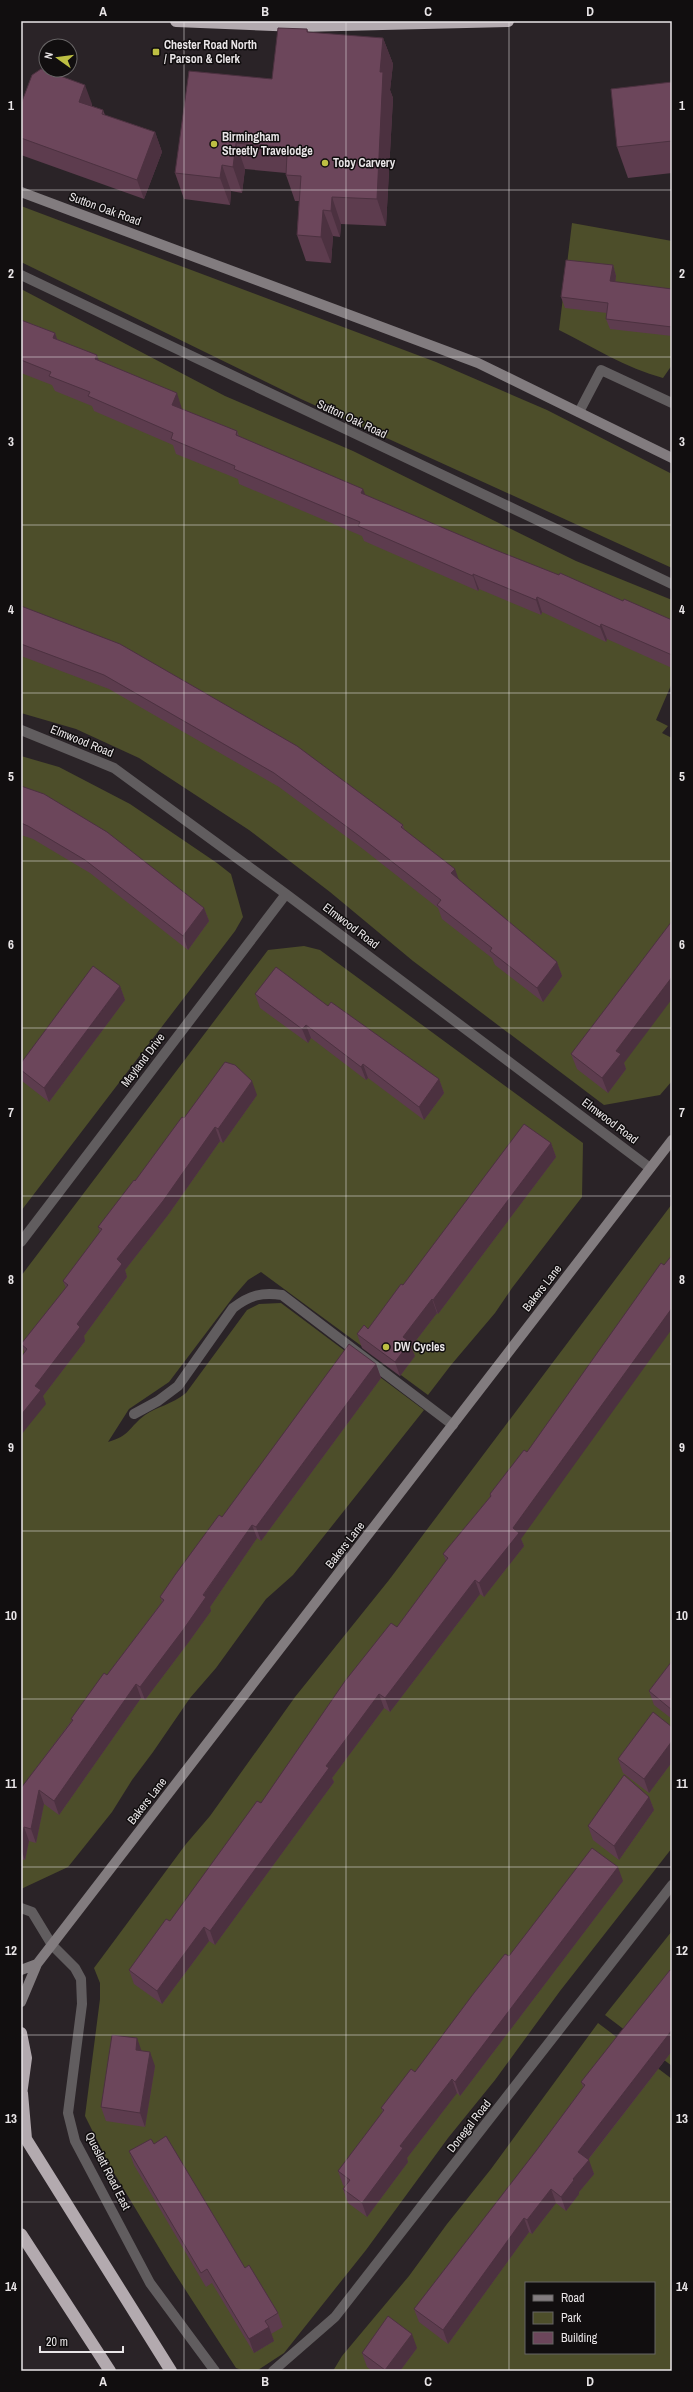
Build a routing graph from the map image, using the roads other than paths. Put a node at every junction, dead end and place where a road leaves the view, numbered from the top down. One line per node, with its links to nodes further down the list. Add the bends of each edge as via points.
1 (176, 21): 2 (highway, via 299,26)
2 (508, 21)
3 (21, 192): 6 (street, Sutton Oak Road, via 478,363)
4 (21, 275): 8 (street, Sutton Oak Road)
5 (672, 404): 6 (street, via 601,370)
6 (579, 412): 7 (street, Sutton Oak Road)
7 (672, 458)
8 (672, 584)
9 (21, 730): 10 (street, Elmwood Road, via 114,768)
10 (286, 894): 12 (street, Elmwood Road); 13 (street, Mayland Drive)
11 (672, 1140): 12 (street, Bakers Lane)
12 (650, 1168): 15 (street, Bakers Lane)
13 (21, 1242)
14 (134, 1414): 15 (street, via 178,1386 234,1308 245,1298 264,1293 282,1295)
15 (453, 1425): 18 (street, Bakers Lane)
16 (672, 1885): 28 (street, Donegal Road, via 336,2317)
17 (21, 1908): 18 (street, Queslett Road East, via 32,1912)
18 (52, 1945): 19 (street, Bakers Lane); 27 (street, Queslett Road East, via 76,1968 81,1980 82,2004 68,2113 75,2141 150,2283)
19 (37, 1964): 20 (street); 21 (street, Bakers Lane)
20 (21, 1970)
21 (21, 2002)
22 (21, 2033): 23 (highway, via 26,2058)
23 (22, 2094): 26 (highway, via 26,2140)
24 (21, 2234): 25 (highway)
25 (110, 2371)
26 (170, 2371)
27 (215, 2371)
28 (273, 2371)

